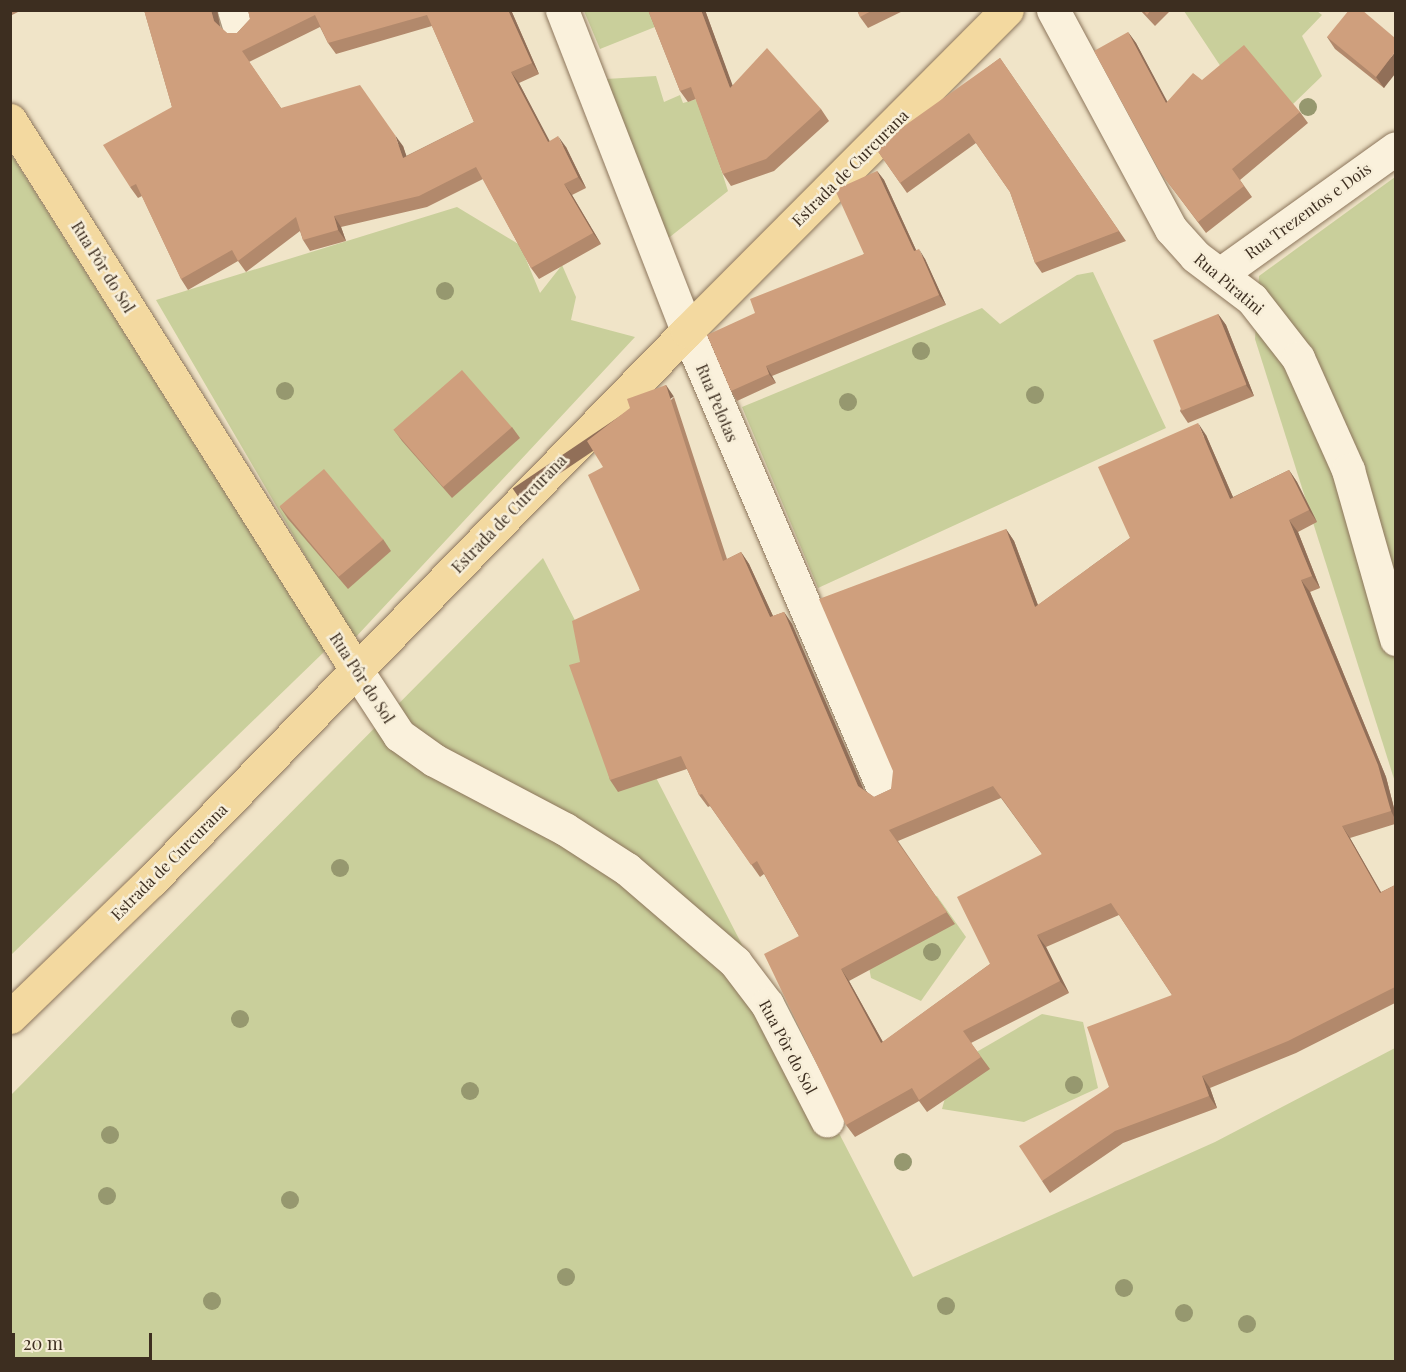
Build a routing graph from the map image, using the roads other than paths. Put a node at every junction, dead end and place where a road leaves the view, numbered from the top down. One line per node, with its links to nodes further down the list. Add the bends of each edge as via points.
1 (562, 10): 7 (street, Rua Pelotas)
2 (1007, 10): 7 (main road, Estrada de Curcurana)
3 (1053, 10): 6 (street, Rua Piratini, via 1171,229 1194,256)
4 (10, 120): 9 (main road, Rua Pôr do Sol)
5 (1395, 148): 6 (street, Rua Trezentos e Dois)
6 (1221, 274): 8 (street, Rua Piratini, via 1264,312 1298,358 1348,470)
7 (687, 331): 9 (main road, Estrada de Curcurana); 10 (street, Rua Pelotas)
8 (1395, 639)
9 (357, 671): 11 (main road, Estrada de Curcurana, via 151,881); 12 (street, Rua Pôr do Sol, via 399,735 434,760 565,829 627,869 735,962 767,1004)
10 (884, 790)
11 (10, 1017)
12 (827, 1120)

